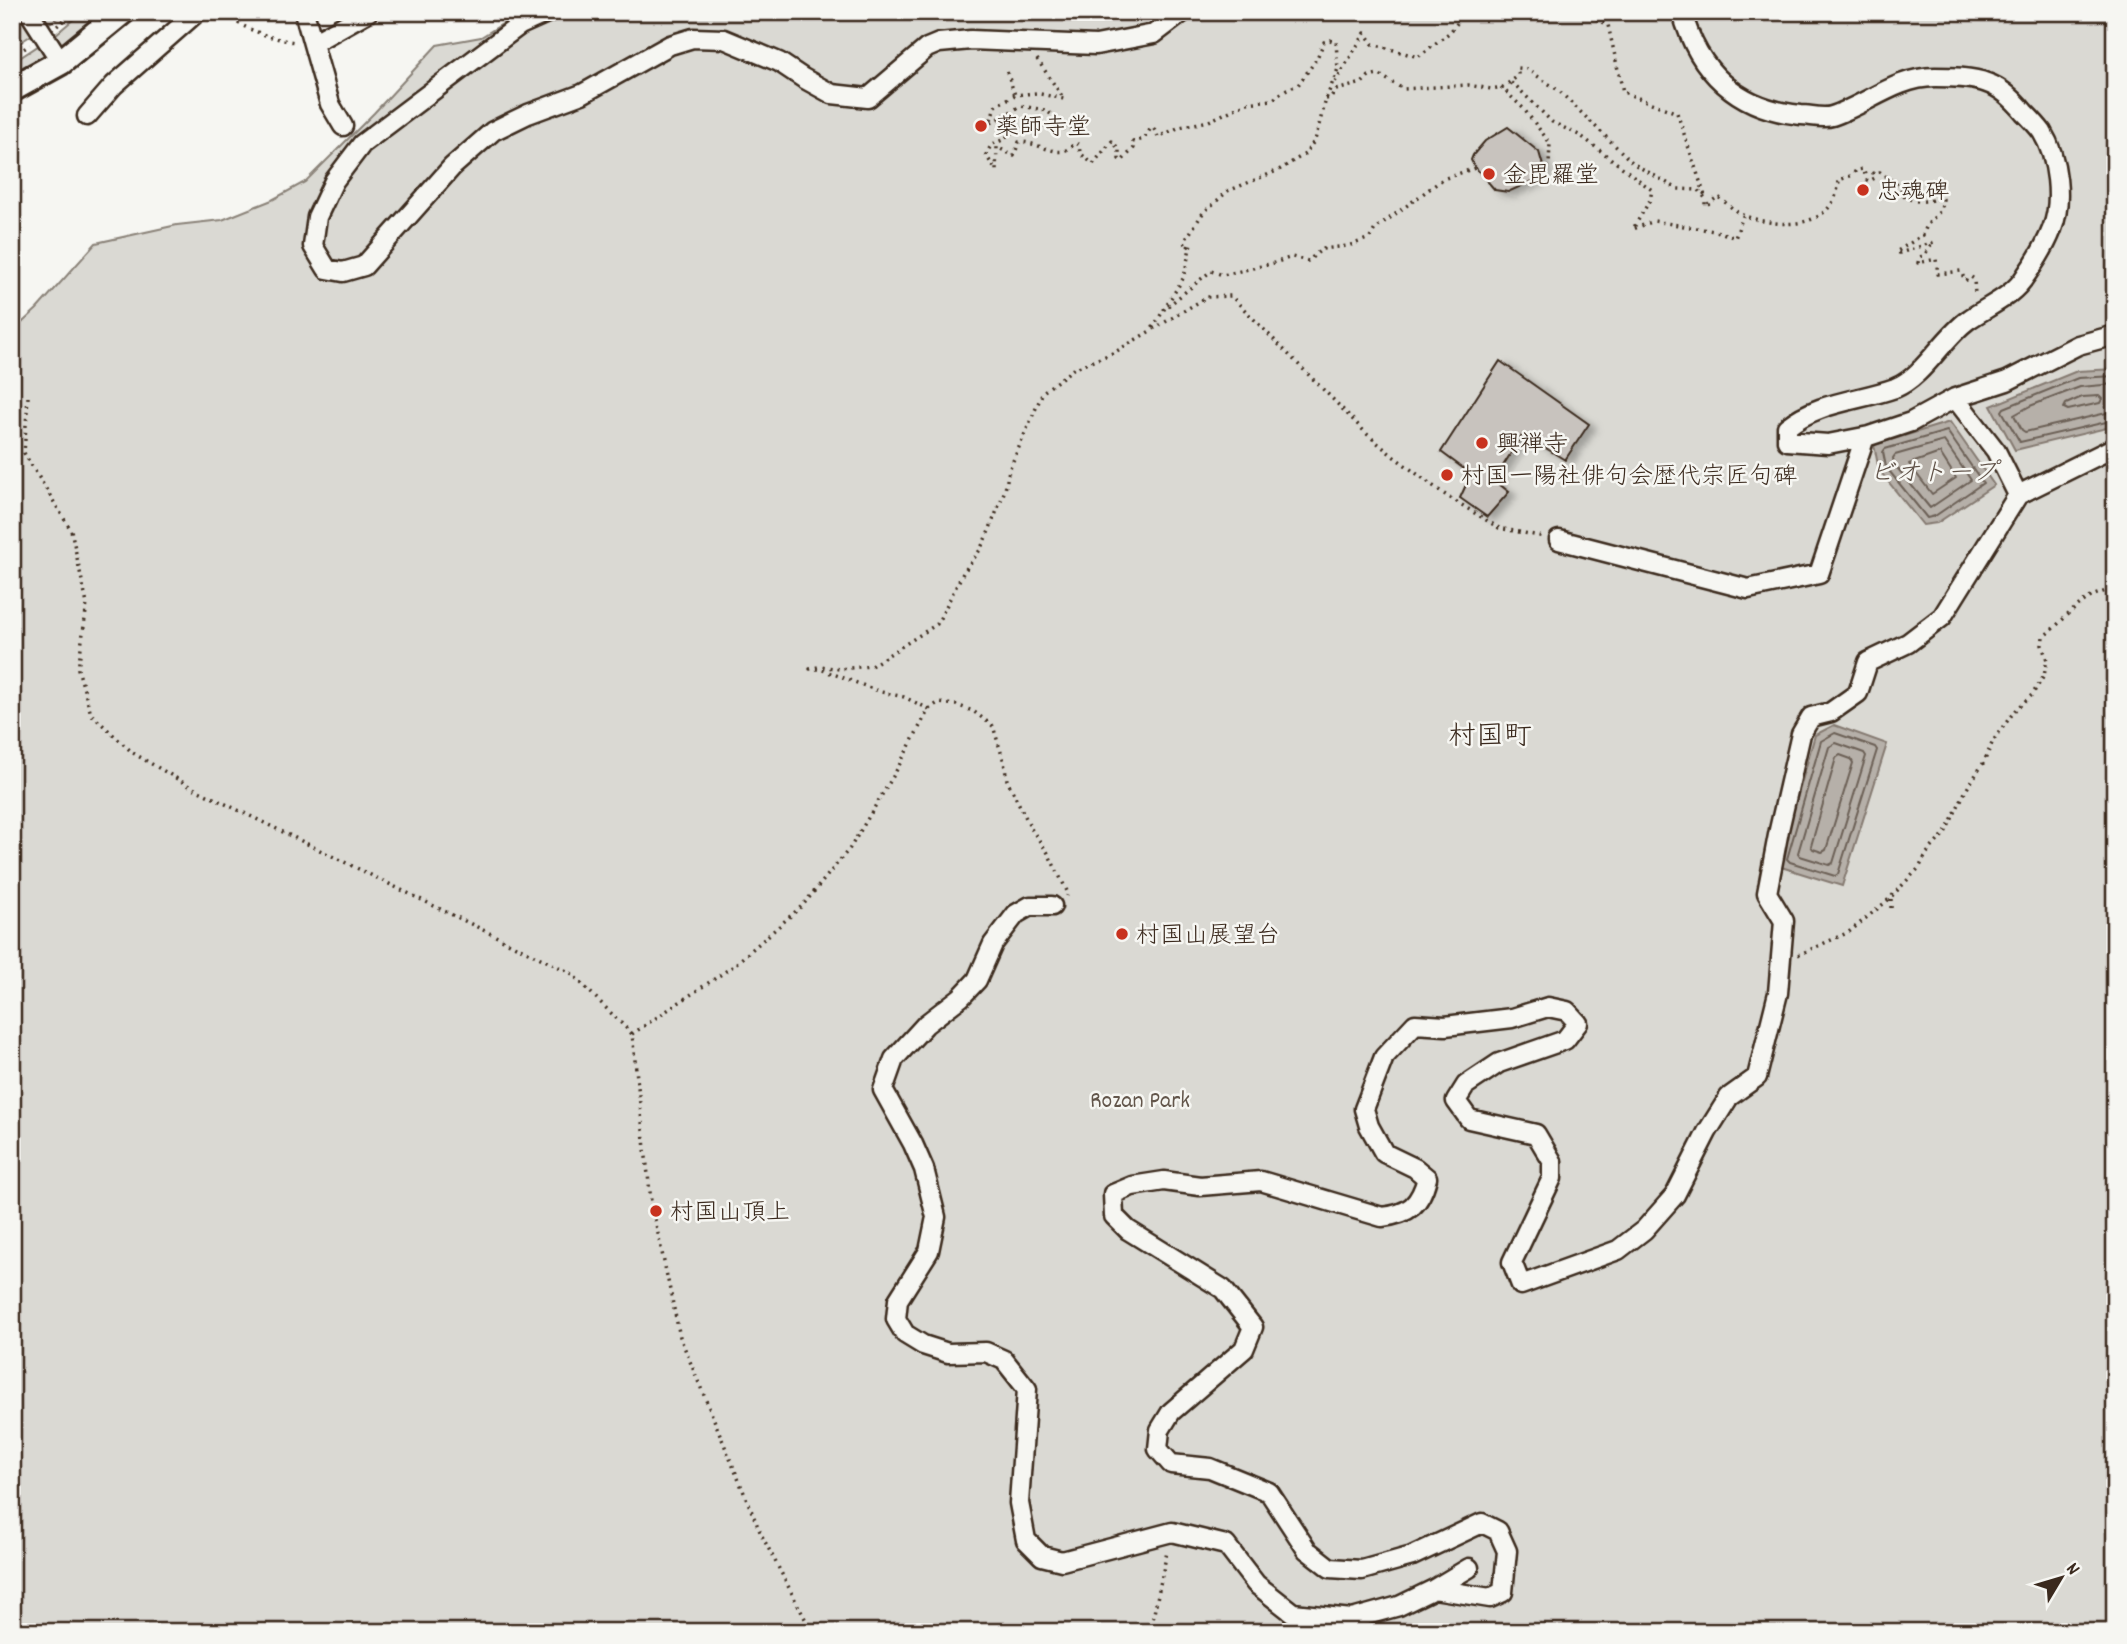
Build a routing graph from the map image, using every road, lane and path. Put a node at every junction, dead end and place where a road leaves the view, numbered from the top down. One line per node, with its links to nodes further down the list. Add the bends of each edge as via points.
1 (29, 12): 14 (street)
2 (122, 12): 14 (street)
3 (197, 12): 21 (street, via 114,85)
4 (220, 12): 12 (path, via 275,39)
5 (304, 12): 12 (street)
6 (368, 12): 12 (street)
7 (549, 12): 8 (street, via 520,25 362,144 334,181 317,217 313,246 327,269 343,272 365,267 452,167 493,131 582,94 670,45 693,38 724,39 779,62 832,94 869,98 939,43 1096,45 1154,34)
8 (1183, 12)
9 (1466, 12): 20 (path, via 1450,32 1418,57 1373,44 1365,33)
10 (1584, 12): 27 (path, via 1608,26 1623,92 1677,113)
11 (1682, 12): 29 (street, via 1688,37 1719,82 1743,98 1785,113 1830,117 1883,91 1931,77 1988,83 2013,99 2042,132 2052,154 2058,196 2055,217 2045,245 2024,279)
12 (313, 43): 23 (street, via 330,104)
13 (1029, 55): 19 (path, via 1036,58 1063,99 1036,93)
14 (61, 62): 18 (street)
15 (1007, 72): 19 (path)
16 (1511, 83): 17 (path); 27 (path, via 1518,68 1527,69 1558,90 1634,164 1678,189 1699,190); 28 (path, via 1552,122 1581,136 1652,190 1633,229 1654,221 1735,238)
17 (1501, 87): 20 (path, via 1404,89 1378,74); 25 (path, via 1550,142 1549,165)
18 (12, 89)
19 (1016, 95): 22 (path, via 995,106)
20 (1325, 99): 22 (path, via 1338,69 1336,42 1330,40 1324,42 1298,85 1285,93 1158,137 1151,128 1144,139 1133,142 1134,148 1122,161 1112,141 1093,164 1076,143 1054,151 1022,141 1014,156 997,147 996,171 986,151 1018,127 1037,124 1072,130 1045,110 1021,106); 30 (path, via 1315,140 1306,154 1228,191 1203,213 1184,242 1187,248 1191,243 1184,277)
21 (87, 116)
22 (990, 123): 24 (path)
23 (343, 126)
24 (982, 127)
25 (1544, 166)
26 (1475, 168): 30 (path, via 1443,179 1375,229 1370,238 1322,249 1308,261 1292,257 1223,275 1211,271 1166,308)
27 (1706, 201): 28 (path, via 1705,206 1718,197)
28 (1743, 216): 29 (path, via 1807,222 1829,210 1839,180 1863,169 1867,180 1880,172 1915,201 1941,197 1941,210 1923,235 1896,252 1934,242 1918,262 1936,259 1938,274 1961,271 1965,281 1971,277)
29 (1978, 314): 34 (street, via 1898,387 1799,416 1787,427 1787,441 1828,444)
30 (1150, 331): 37 (path, via 1207,297 1231,296 1367,435 1444,494 1499,528); 39 (path, via 1073,369 1043,392 989,531 937,624 871,666 821,666 810,669 820,668 904,696)
31 (2115, 335): 33 (street, via 2078,345 2007,381)
32 (28, 397): 44 (path, via 24,453 71,530 87,604 78,669 91,713 133,753 191,787 571,973)
33 (1955, 398): 34 (street, via 1911,422); 36 (street, via 1996,451)
34 (1865, 437): 37 (street, via 1819,574 1748,589)
35 (2115, 447): 36 (street)
36 (2018, 495): 43 (street, via 1942,617 1908,643 1868,662 1858,693 1831,712 1811,717 1801,734 1767,893 1784,921)
37 (1559, 540)
38 (2115, 584): 40 (path, via 2077,607 2043,637 2044,676 1993,741 1945,833)
39 (929, 709): 41 (path, via 938,703 956,705 973,710 993,726 1007,780 1068,893 1065,901); 44 (path, via 850,848 803,905 732,967)
40 (1891, 897): 42 (path); 43 (path, via 1849,932)
41 (1052, 906): 45 (street, via 1030,906 1016,914 993,944 977,980 894,1059 883,1090 924,1169 936,1217 929,1251 898,1300 897,1319 905,1334 923,1345 948,1353 986,1352 1004,1360 1027,1390 1019,1503 1026,1540 1042,1556 1062,1561)
42 (1891, 913)
43 (1780, 963): 47 (street, via 1778,993 1757,1077 1729,1097 1675,1195 1644,1230 1618,1250 1521,1285 1512,1262 1552,1178 1552,1161 1536,1134 1469,1119 1456,1101 1465,1085 1499,1063 1565,1040 1578,1023 1567,1011 1548,1007 1512,1018 1445,1026 1415,1024 1384,1057 1364,1109 1368,1126 1384,1153 1427,1178 1422,1197 1402,1215 1382,1217 1261,1181 1200,1186 1164,1181 1113,1194 1114,1216 1128,1230 1223,1289 1253,1326 1244,1349 1171,1412 1160,1430 1158,1449 1171,1464 1210,1468 1269,1492 1307,1550 1330,1568 1363,1570 1412,1556 1482,1523 1498,1531 1507,1551 1503,1592 1490,1598)
44 (632, 1034): 48 (path, via 651,1201 680,1337 761,1534)
45 (1172, 1532): 47 (street, via 1226,1545 1256,1584 1293,1613 1352,1619 1399,1606); 49 (path)
46 (1469, 1568): 47 (street)
47 (1434, 1589)
48 (812, 1632)
49 (1150, 1632)

